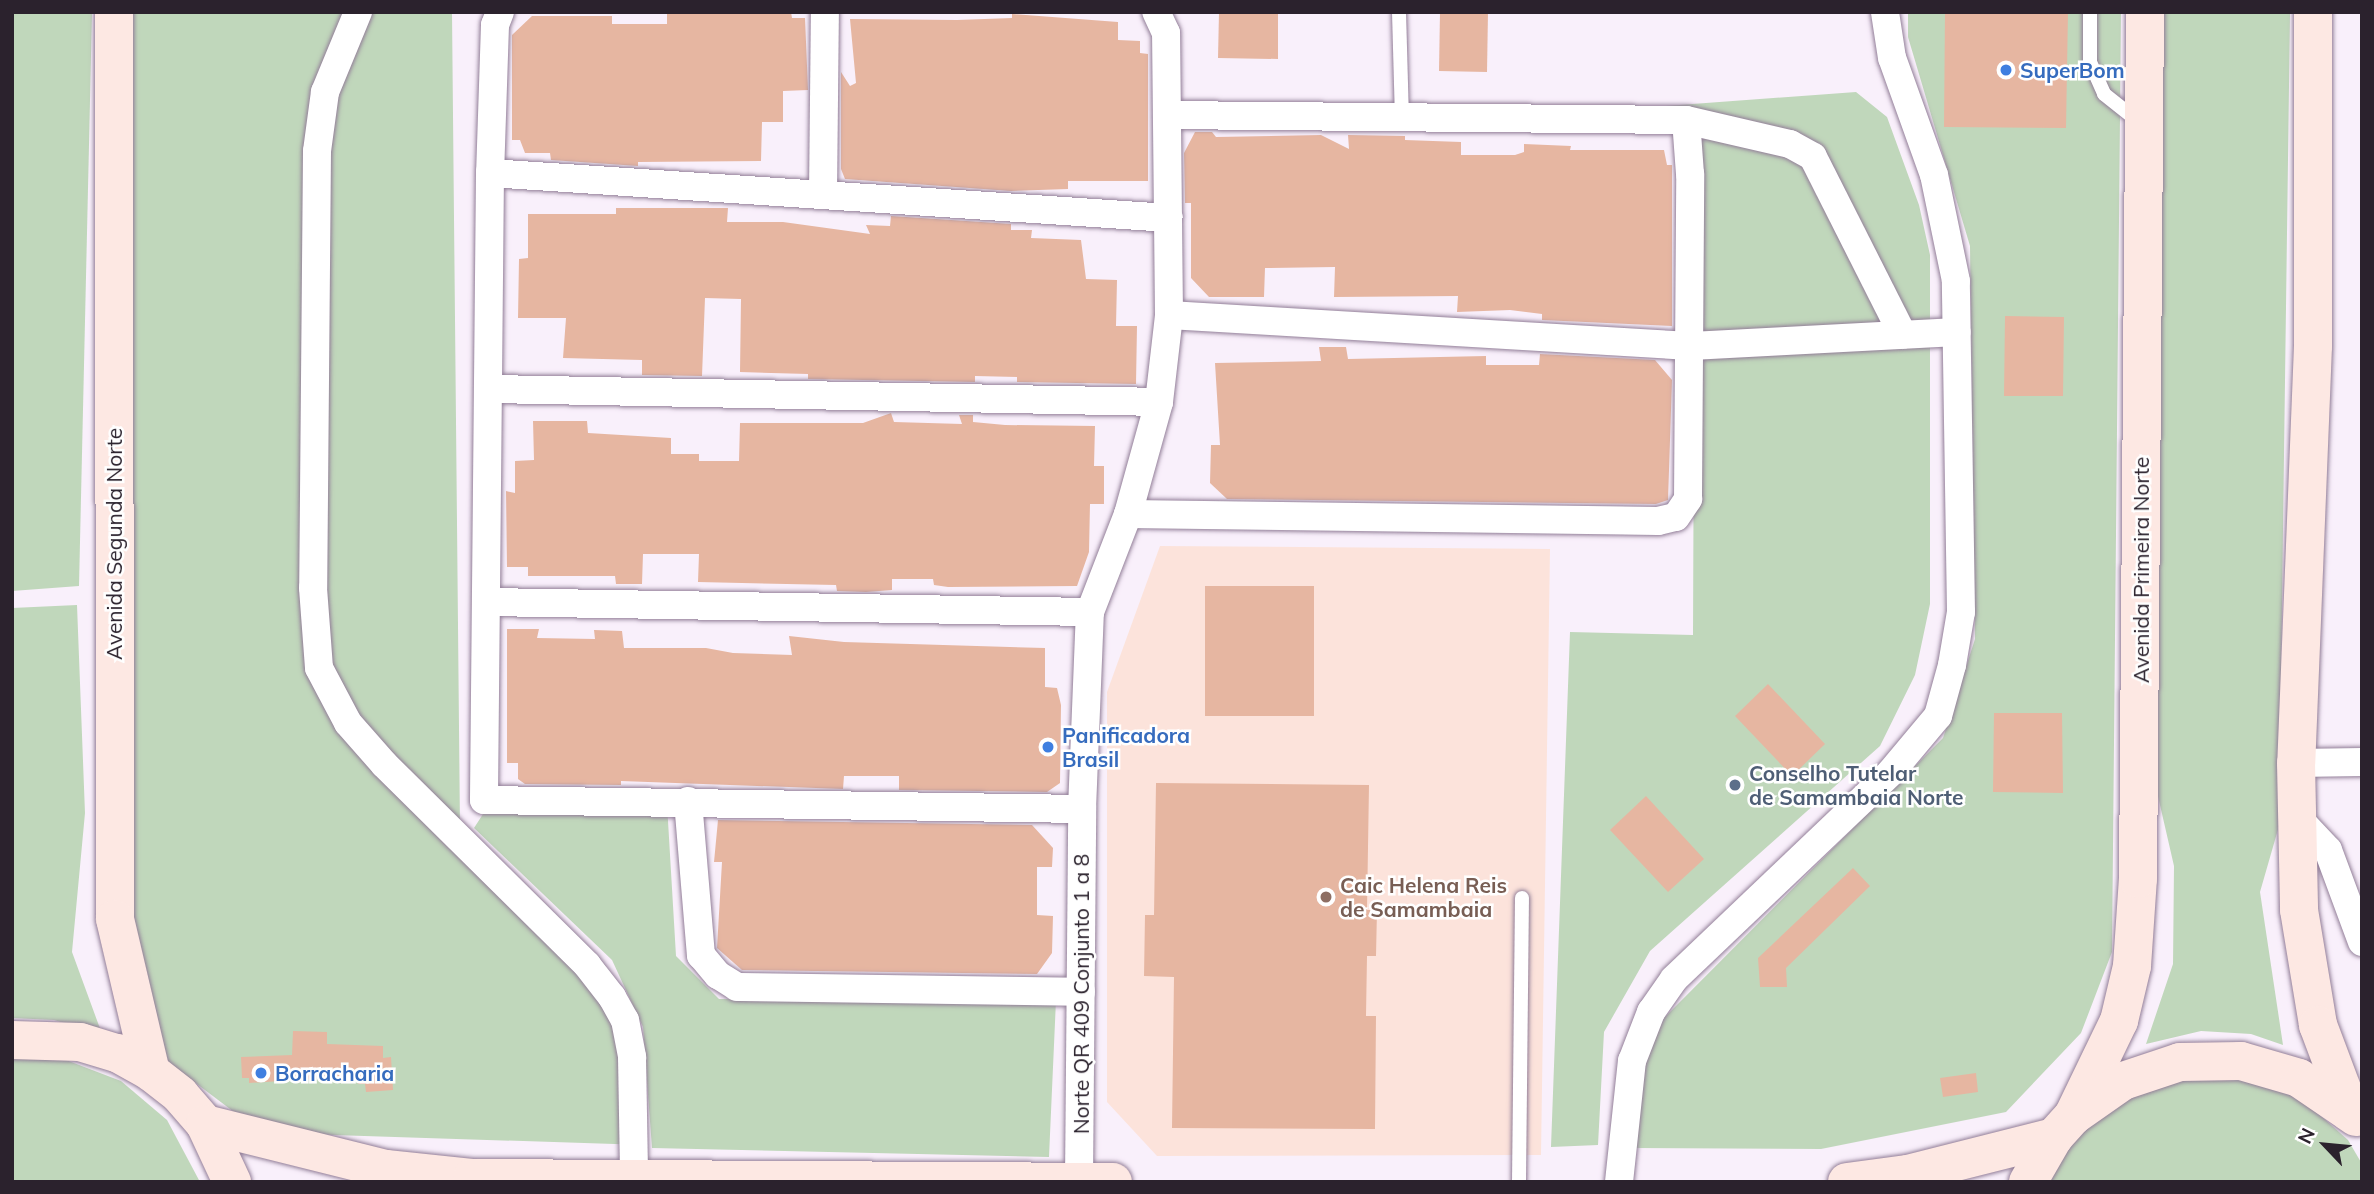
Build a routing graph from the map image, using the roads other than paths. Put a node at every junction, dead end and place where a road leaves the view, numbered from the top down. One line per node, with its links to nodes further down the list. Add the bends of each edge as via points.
1 (114, 12): 38 (main road, Avenida Segunda Norte, via 115,919)
2 (358, 12): 33 (street, via 325,92 317,151 313,588 319,668 348,723)
3 (500, 12): 15 (street, via 495,25)
4 (825, 12): 16 (street)
5 (1156, 12): 11 (street, Norte QR 409 Conjunto 1 a 8, via 1166,33)
6 (1399, 12): 12 (lane)
7 (1885, 12): 19 (street, via 1892,58 1934,175 1951,242)
8 (2090, 12): 14 (lane, via 2090,62 2104,94)
9 (2145, 12): 14 (main road, Avenida Primeira Norte)
10 (2313, 12): 28 (main road, via 2312,346)
11 (1168, 116): 12 (street); 17 (street, Norte QR 409 Conjunto 1 a 8)
12 (1402, 117): 13 (street)
13 (1686, 120): 20 (street, via 1790,144 1813,157); 21 (street)
14 (2144, 126): 41 (main road, Avenida Primeira Norte, via 2132,966 2119,1021)
15 (490, 173): 16 (street); 22 (street)
16 (823, 194): 17 (street)
17 (1169, 218): 18 (street, Norte QR 409 Conjunto 1 a 8)
18 (1169, 315): 21 (street); 23 (street, Norte QR 409 Conjunto 1 a 8)
19 (1957, 332): 20 (street); 46 (street, via 1961,612 1938,716 1891,772 1674,979 1651,1012 1632,1061)
20 (1903, 335): 21 (street)
21 (1691, 346): 24 (street, via 1688,499 1676,517 1553,522)
22 (491, 388): 23 (street); 25 (street)
23 (1159, 401): 24 (street, Norte QR 409 Conjunto 1 a 8)
24 (1128, 514): 26 (street, Norte QR 409 Conjunto 1 a 8)
25 (487, 602): 26 (street); 29 (street)
26 (1090, 612): 31 (street, Norte QR 409 Conjunto 1 a 8)
27 (2362, 762): 28 (street)
28 (2296, 763): 32 (main road)
29 (484, 800): 30 (street); 33 (street)
30 (688, 801): 31 (street); 36 (street, via 701,955 718,975 737,986)
31 (1082, 809): 36 (street, Norte QR 409 Conjunto 1 a 8)
32 (2297, 817): 35 (street, via 2328,850); 39 (main road, via 2299,910 2308,987)
33 (454, 832): 42 (street, via 587,965 625,1020 632,1057)
34 (1522, 898): 45 (lane)
35 (2362, 942)
36 (1081, 992): 43 (street, Norte QR 409 Conjunto 1 a 8)
37 (12, 1040): 38 (main road, via 80,1042)
38 (151, 1072): 40 (main road)
39 (2356, 1117): 41 (main road, via 2299,1078 2252,1064 2180,1062 2123,1081)
40 (205, 1124): 42 (main road, via 386,1169 472,1178); 44 (main road)
41 (2064, 1127): 47 (main road, via 1921,1171); 48 (main road, Avenida Primeira Norte)
42 (634, 1177): 43 (main road)
43 (1096, 1181)
44 (232, 1182)
45 (1519, 1182)
46 (1619, 1182)
47 (1847, 1182)
48 (2028, 1182)

